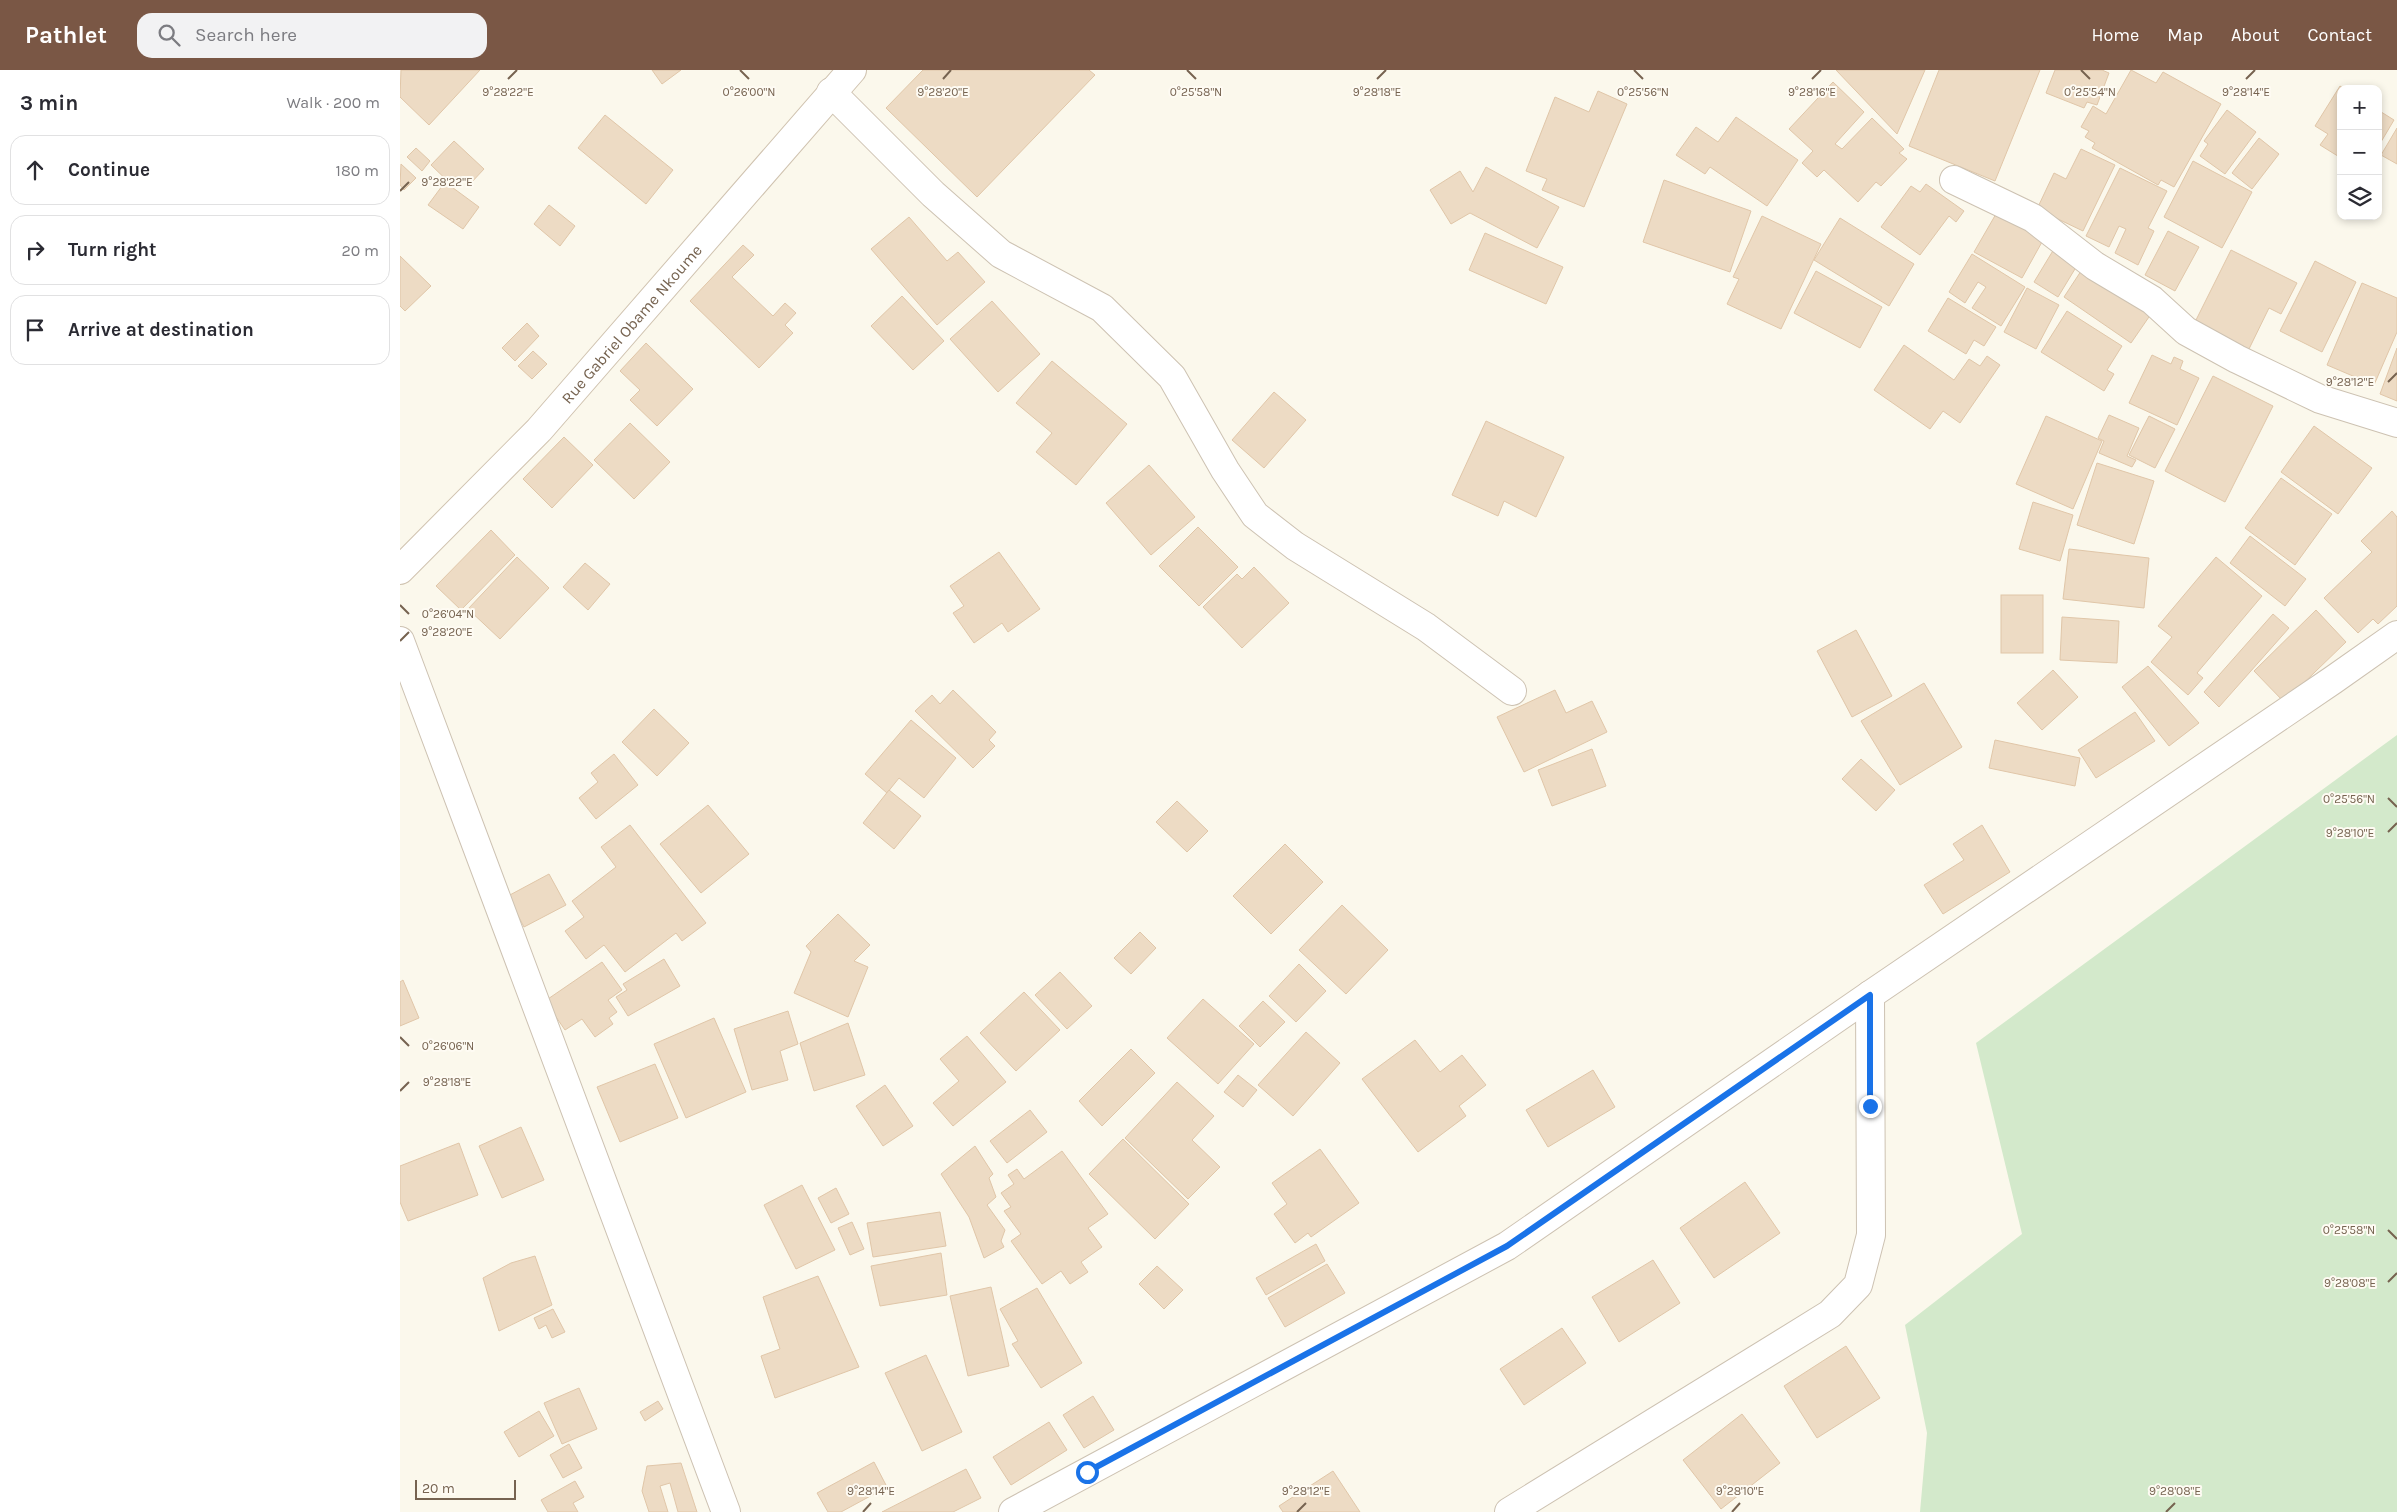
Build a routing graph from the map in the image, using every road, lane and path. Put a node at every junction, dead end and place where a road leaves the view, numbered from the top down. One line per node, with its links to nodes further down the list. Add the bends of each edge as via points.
1 (852, 70): 2 (street, Rue Gabriel Obame Nkoume)
2 (831, 92): 5 (street, Rue Gabriel Obame Nkoume, via 539,430); 8 (street, via 933,194 1001,254 1102,308 1172,377 1225,470 1255,515 1295,546 1426,627)
3 (1954, 180): 4 (street, via 2033,218 2095,266 2152,300 2186,331 2237,359 2320,399)
4 (2397, 423)
5 (400, 570)
6 (2397, 635): 9 (street)
7 (400, 641): 10 (street)
8 (1512, 692)
9 (1870, 995): 11 (street, via 1507,1246); 12 (street, via 1871,1235 1858,1286 1830,1314)
10 (726, 1512)
11 (1012, 1512)
12 (1509, 1512)

